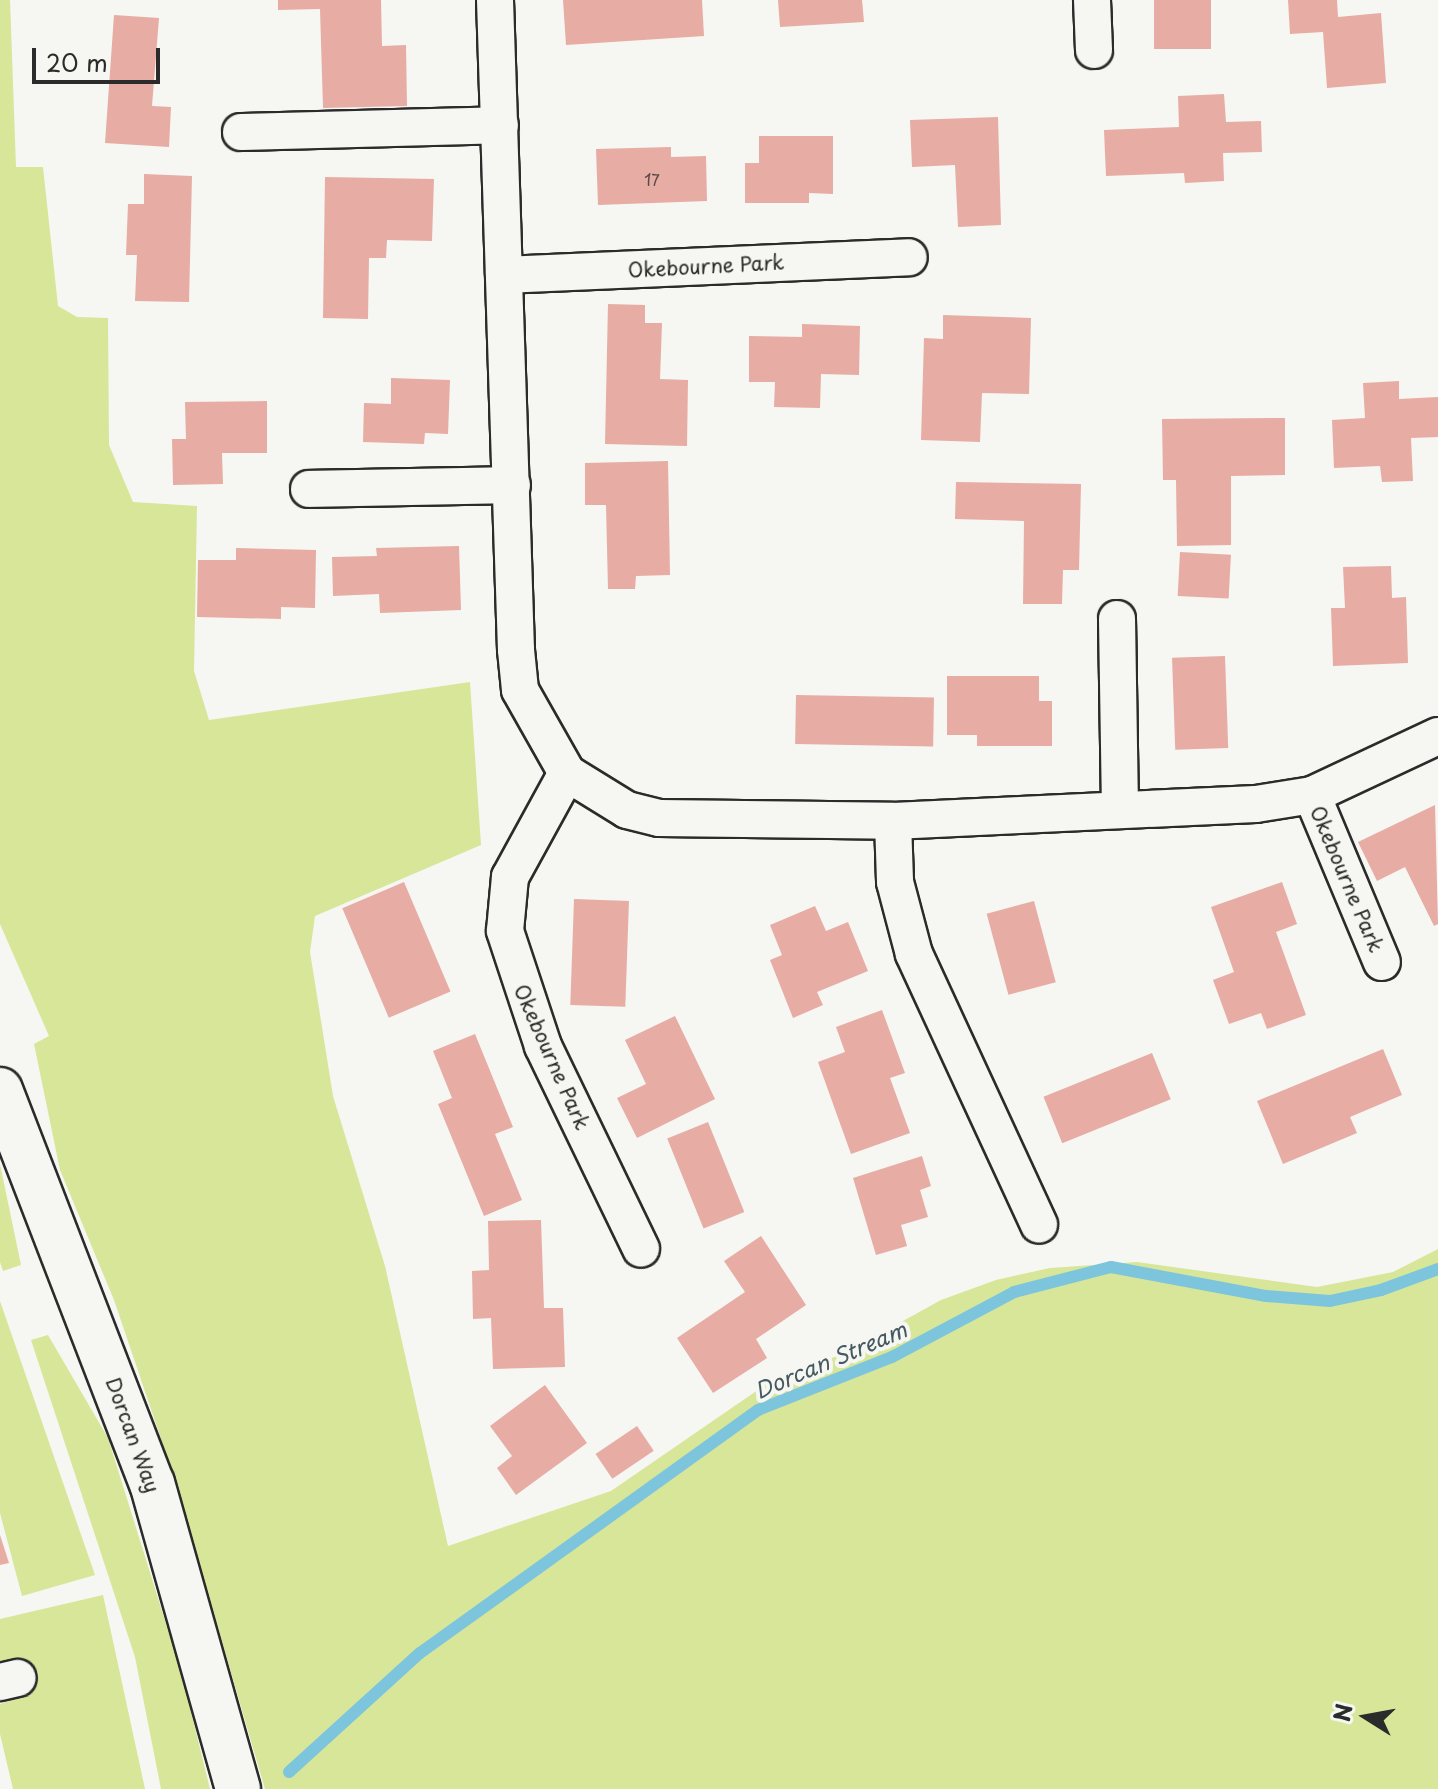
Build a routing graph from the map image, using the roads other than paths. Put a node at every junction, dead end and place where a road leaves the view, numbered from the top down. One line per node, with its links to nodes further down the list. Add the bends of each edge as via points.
1 (495, 0): 4 (street, Okebourne Park)
2 (1092, 0): 3 (street)
3 (1094, 50)
4 (500, 125): 5 (street); 7 (street, Okebourne Park)
5 (241, 132)
6 (909, 257): 7 (street, Okebourne Park)
7 (504, 275): 8 (street, Okebourne Park)
8 (512, 485): 9 (street); 12 (street, Okebourne Park, via 520,690)
9 (309, 489)
10 (1117, 619): 14 (street)
11 (1438, 736): 13 (street, Okebourne Park)
12 (567, 773): 15 (street, Okebourne Park, via 599,796 659,818); 19 (street, Okebourne Park, via 510,877 505,931 543,1046)
13 (1312, 795): 14 (street, Okebourne Park, via 1256,804); 16 (street, Okebourne Park)
14 (1120, 808): 15 (street, Okebourne Park)
15 (893, 821): 18 (street, via 895,882 914,954)
16 (1382, 962)
17 (0, 1090): 20 (main road, Dorcan Way, via 152,1483)
18 (1039, 1225)
19 (641, 1249)
20 (238, 1789)

